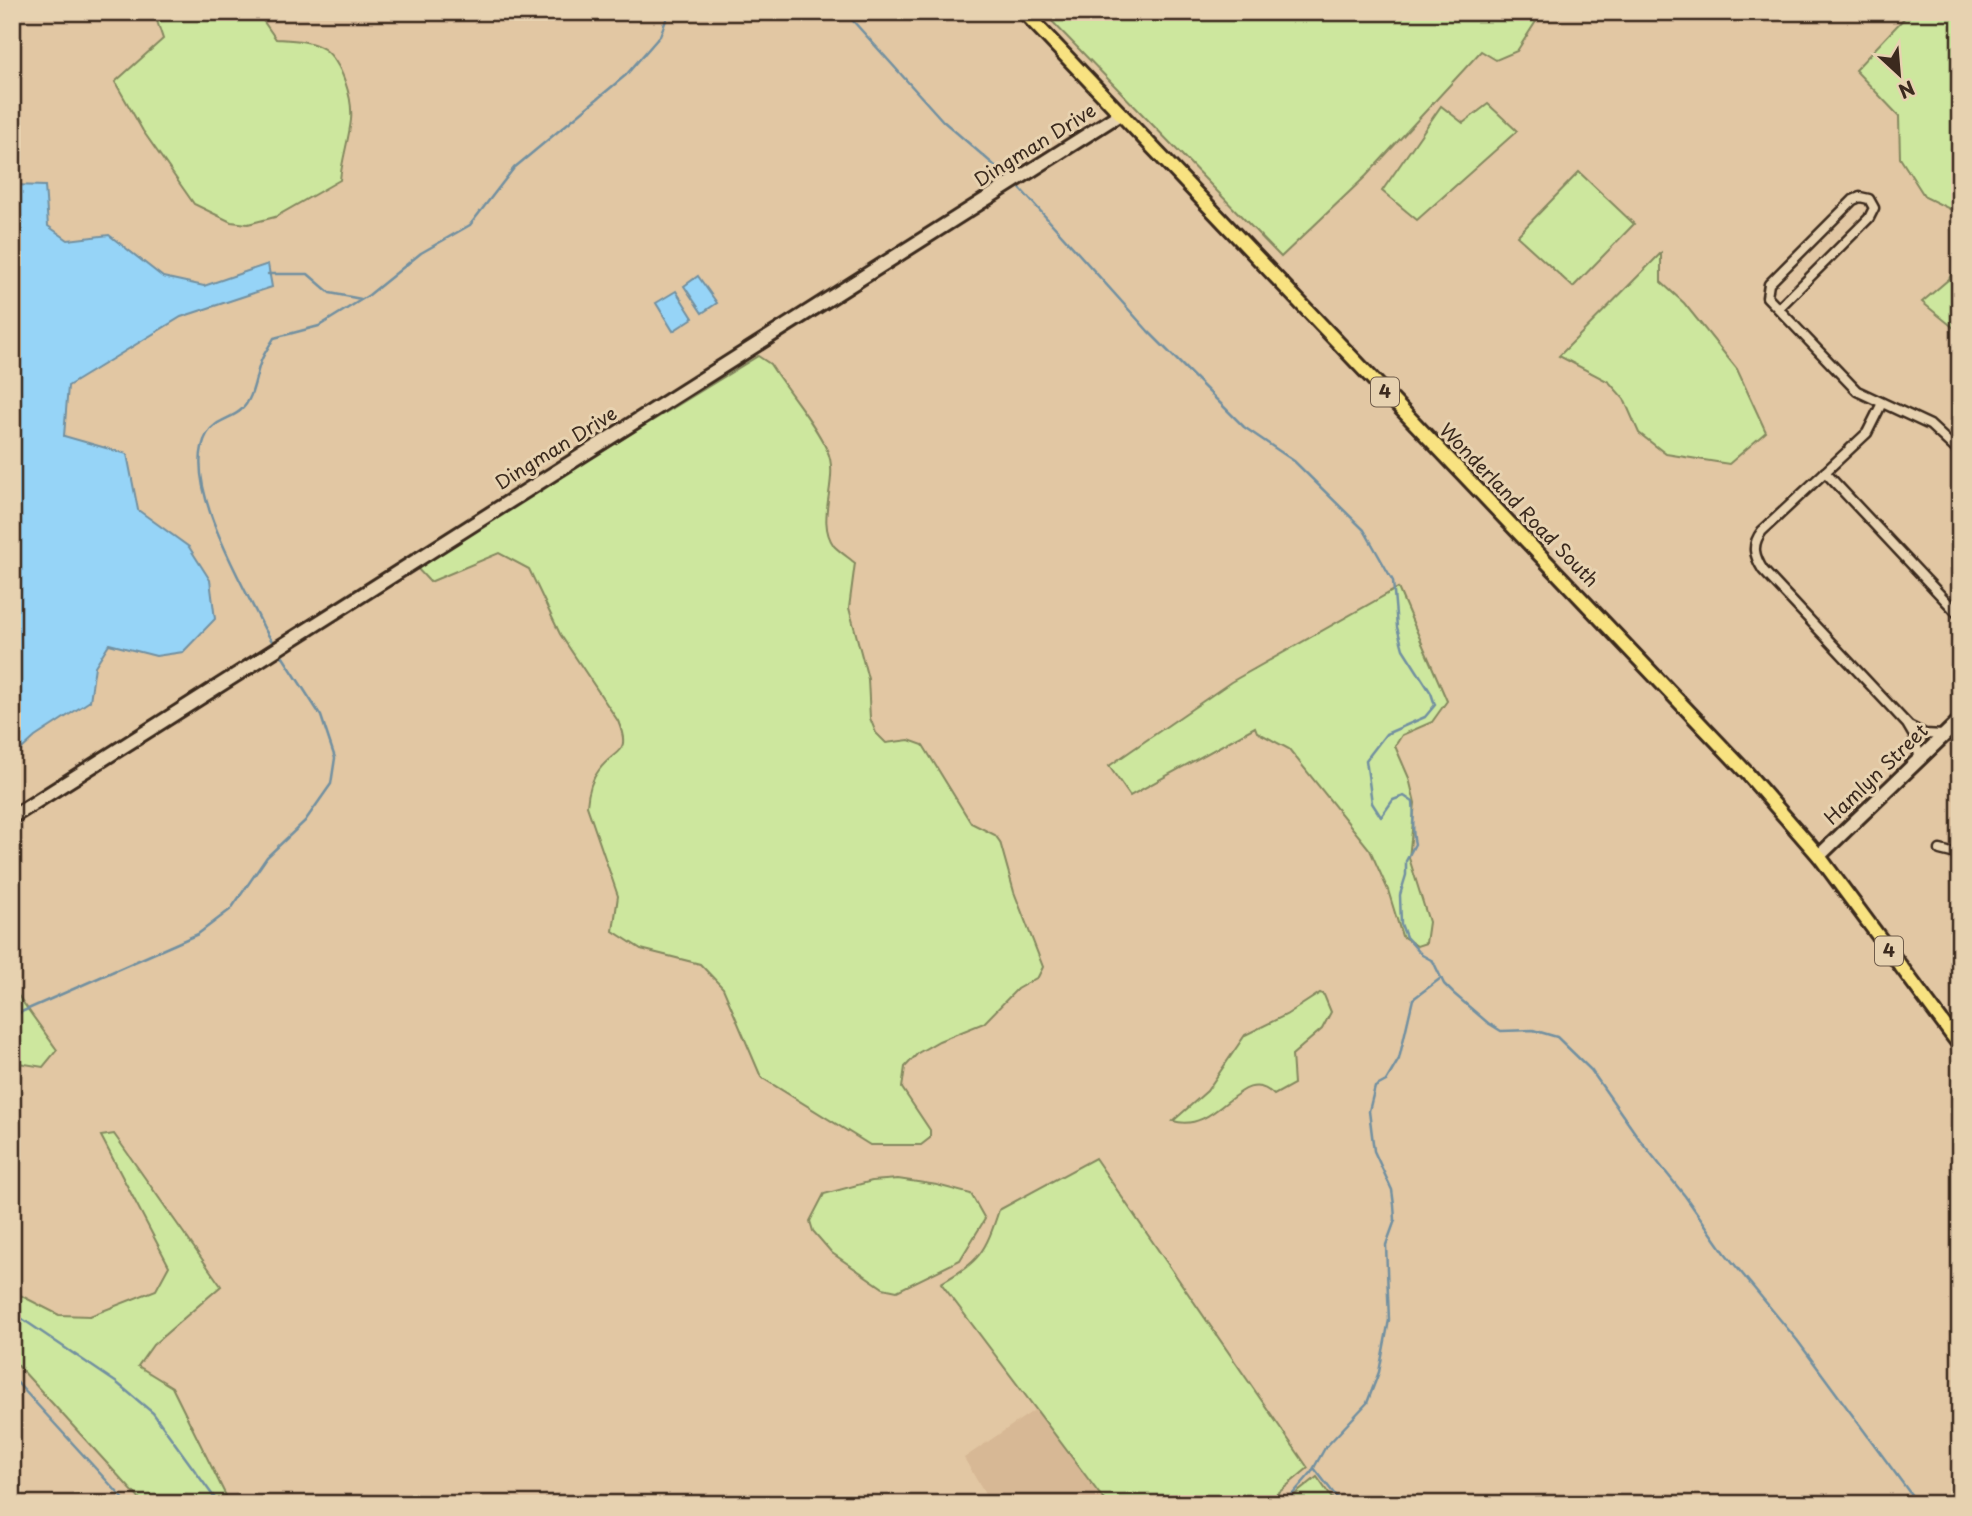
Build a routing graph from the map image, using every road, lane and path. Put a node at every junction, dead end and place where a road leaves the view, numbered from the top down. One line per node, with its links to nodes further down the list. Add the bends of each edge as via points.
1 (1024, 12): 2 (main road, Wonderland Road South / 4)
2 (1120, 114): 12 (street, Dingman Drive); 15 (main road, Wonderland Road South / 4, via 1727,752)
3 (1779, 308): 3 (street, via 1768,297 1769,284 1853,200 1869,199 1874,208 1869,218); 4 (street, via 1848,383)
4 (1882, 403): 5 (street, via 1930,425); 6 (street, via 1867,433)
5 (1960, 453)
6 (1825, 472): 7 (street); 9 (street, via 1762,531 1754,553 1763,570)
7 (1960, 616)
8 (1960, 720): 10 (street, Hamlyn Street)
9 (1907, 724): 10 (street, via 1925,734); 11 (street)
10 (1944, 735): 11 (street, Hamlyn Street)
11 (1920, 759): 15 (street, Hamlyn Street)
12 (12, 817)
13 (1940, 850): 14 (street)
14 (1960, 855)
15 (1819, 856): 16 (main road, Wonderland Road South / 4)
16 (1960, 1046)

